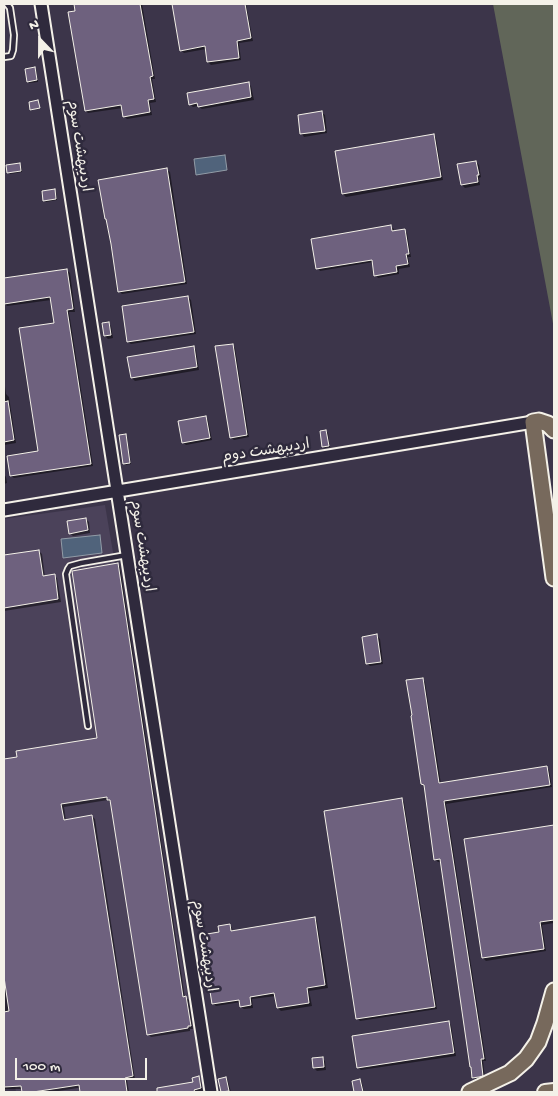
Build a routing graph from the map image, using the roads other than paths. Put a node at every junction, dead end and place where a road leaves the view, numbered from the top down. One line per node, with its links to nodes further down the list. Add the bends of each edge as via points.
1 (7, 4): 3 (lane, via 14,50 11,56)
2 (41, 4): 6 (street, اردیبهشت سوم)
3 (4, 57)
4 (533, 422): 5 (highway, via 548,424); 6 (street, اردیبهشت دوم); 9 (highway)
5 (554, 430)
6 (117, 492): 7 (street, اردیبهشت دوم); 8 (street, اردیبهشت سوم)
7 (4, 510)
8 (127, 555): 10 (lane, via 70,566 66,574); 13 (street, اردیبهشت سوم)
9 (554, 578)
10 (88, 726)
11 (554, 991): 14 (highway, via 538,1042 526,1059 510,1073)
12 (554, 1091): 15 (main road)
13 (211, 1092)
14 (470, 1092)
15 (545, 1092)

